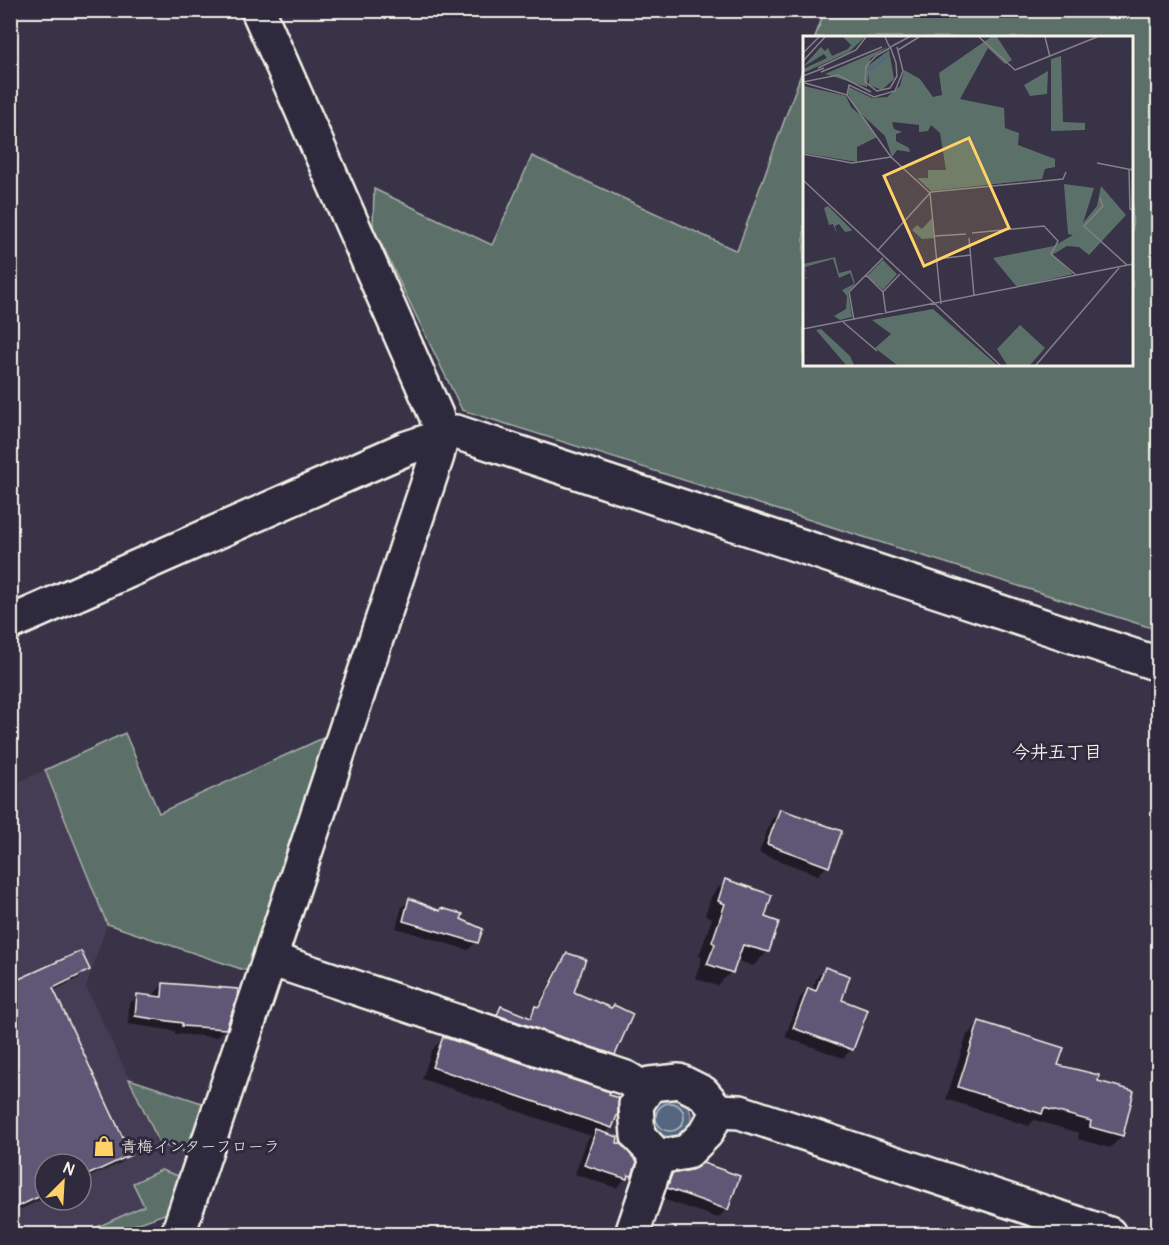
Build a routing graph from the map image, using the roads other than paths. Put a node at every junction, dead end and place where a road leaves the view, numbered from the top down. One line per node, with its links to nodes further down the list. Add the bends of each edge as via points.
1 (258, 10): 2 (street)
2 (442, 435): 3 (street); 4 (street, via 467,435); 5 (street)
3 (10, 623)
4 (1158, 664)
5 (270, 959): 6 (street, via 626,1078); 9 (street)
6 (646, 1090): 7 (street, via 650,1084 679,1081 703,1093); 8 (street, via 636,1105 638,1136)
7 (718, 1111): 8 (street, via 706,1133 687,1152); 11 (street, via 740,1112)
8 (658, 1157): 10 (street)
9 (185, 1233)
10 (632, 1234)
11 (1109, 1234)

